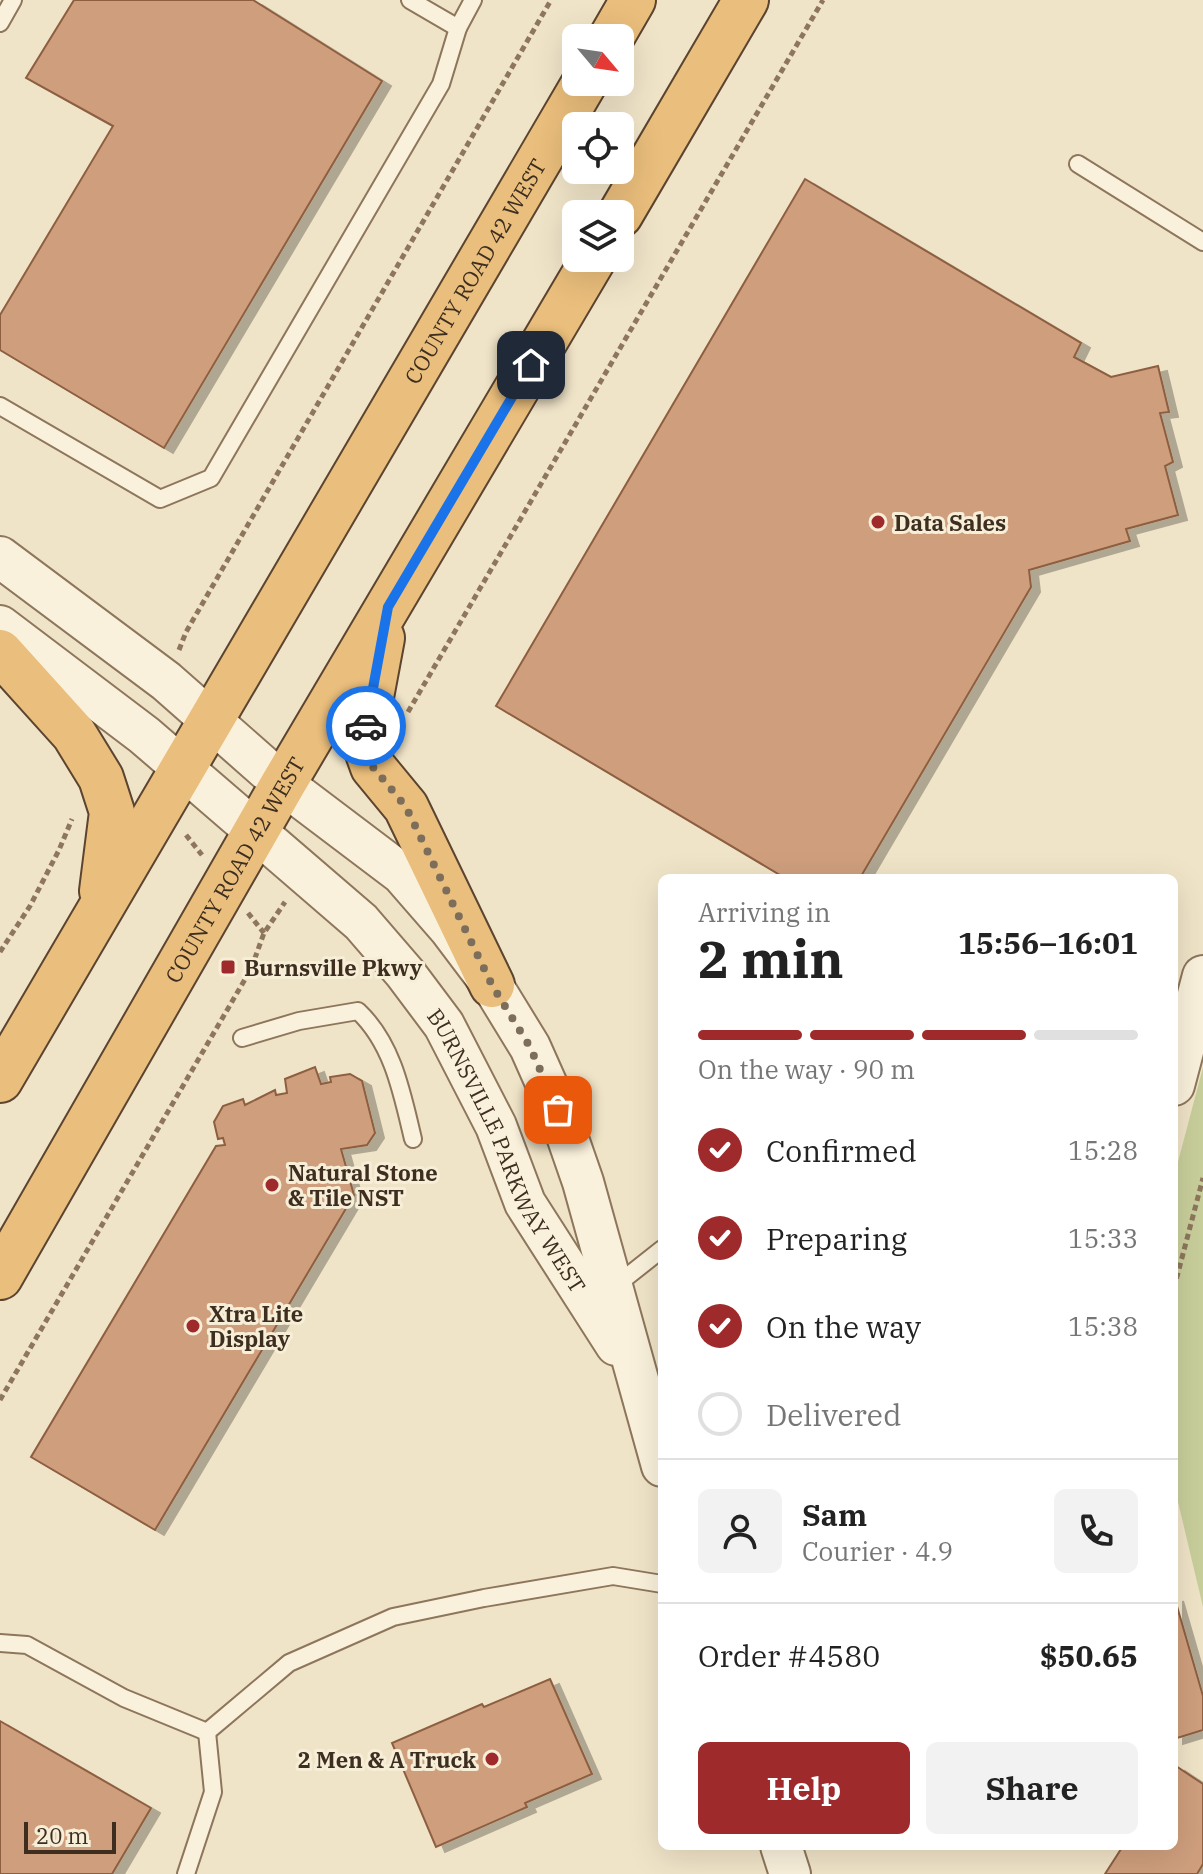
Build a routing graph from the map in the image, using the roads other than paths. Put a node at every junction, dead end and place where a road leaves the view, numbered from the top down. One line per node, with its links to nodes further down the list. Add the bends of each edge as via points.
1 (13, 0): 7 (lane)
2 (410, 0): 9 (lane)
3 (473, 0): 9 (lane)
4 (633, 0): 8 (highway)
5 (732, 0): 11 (highway)
6 (746, 0): 11 (highway)
7 (0, 23)
8 (619, 24)
9 (458, 28): 16 (lane, via 441,84 211,478 160,499)
10 (577, 96): 21 (highway, COUNTY ROAD 42 WEST)
11 (651, 162): 13 (highway)
12 (1078, 164): 14 (lane)
13 (629, 200)
14 (1203, 242)
15 (586, 272): 18 (highway, COUNTY ROAD 42 WEST)
16 (0, 406)
17 (0, 557): 21 (street, BURNSVILLE PARKWAY WEST)
18 (388, 607): 23 (highway, COUNTY ROAD 42 WEST); 27 (highway, via 364,742 373,767 406,807)
19 (0, 626): 22 (street, BURNSVILLE PARKWAY WEST)
20 (0, 652): 25 (highway, via 74,734 101,778 112,812)
21 (211, 720): 22 (highway, COUNTY ROAD 42 WEST); 23 (street, BURNSVILLE PARKWAY WEST)
22 (183, 768): 24 (street, BURNSVILLE PARKWAY WEST); 25 (highway, COUNTY ROAD 42 WEST)
23 (283, 784): 24 (highway, COUNTY ROAD 42 WEST); 27 (street, BURNSVILLE PARKWAY WEST, via 402,874)
24 (257, 831): 33 (highway, COUNTY ROAD 42 WEST); 35 (street, BURNSVILLE PARKWAY WEST, via 361,922 444,1025 493,1120 525,1203)
25 (100, 910): 30 (highway, COUNTY ROAD 42 WEST)
26 (1203, 976): 29 (street)
27 (492, 985): 34 (street, BURNSVILLE PARKWAY WEST, via 530,1047 558,1110)
28 (242, 1038): 31 (lane, via 358,1011 371,1023 396,1071)
29 (1178, 1070)
30 (0, 1080)
31 (413, 1139)
32 (658, 1252): 34 (lane)
33 (0, 1277)
34 (613, 1288): 35 (street, BURNSVILLE PARKWAY WEST)
35 (639, 1382): 36 (street, BURNSVILLE PARKWAY WEST)
36 (658, 1451)
37 (658, 1583): 39 (lane, via 613,1576 393,1617 289,1663)
38 (0, 1643): 39 (lane, via 27,1645 124,1698)
39 (207, 1732): 41 (lane, via 213,1792)
40 (782, 1850): 42 (street)
41 (186, 1874)
42 (790, 1874)

